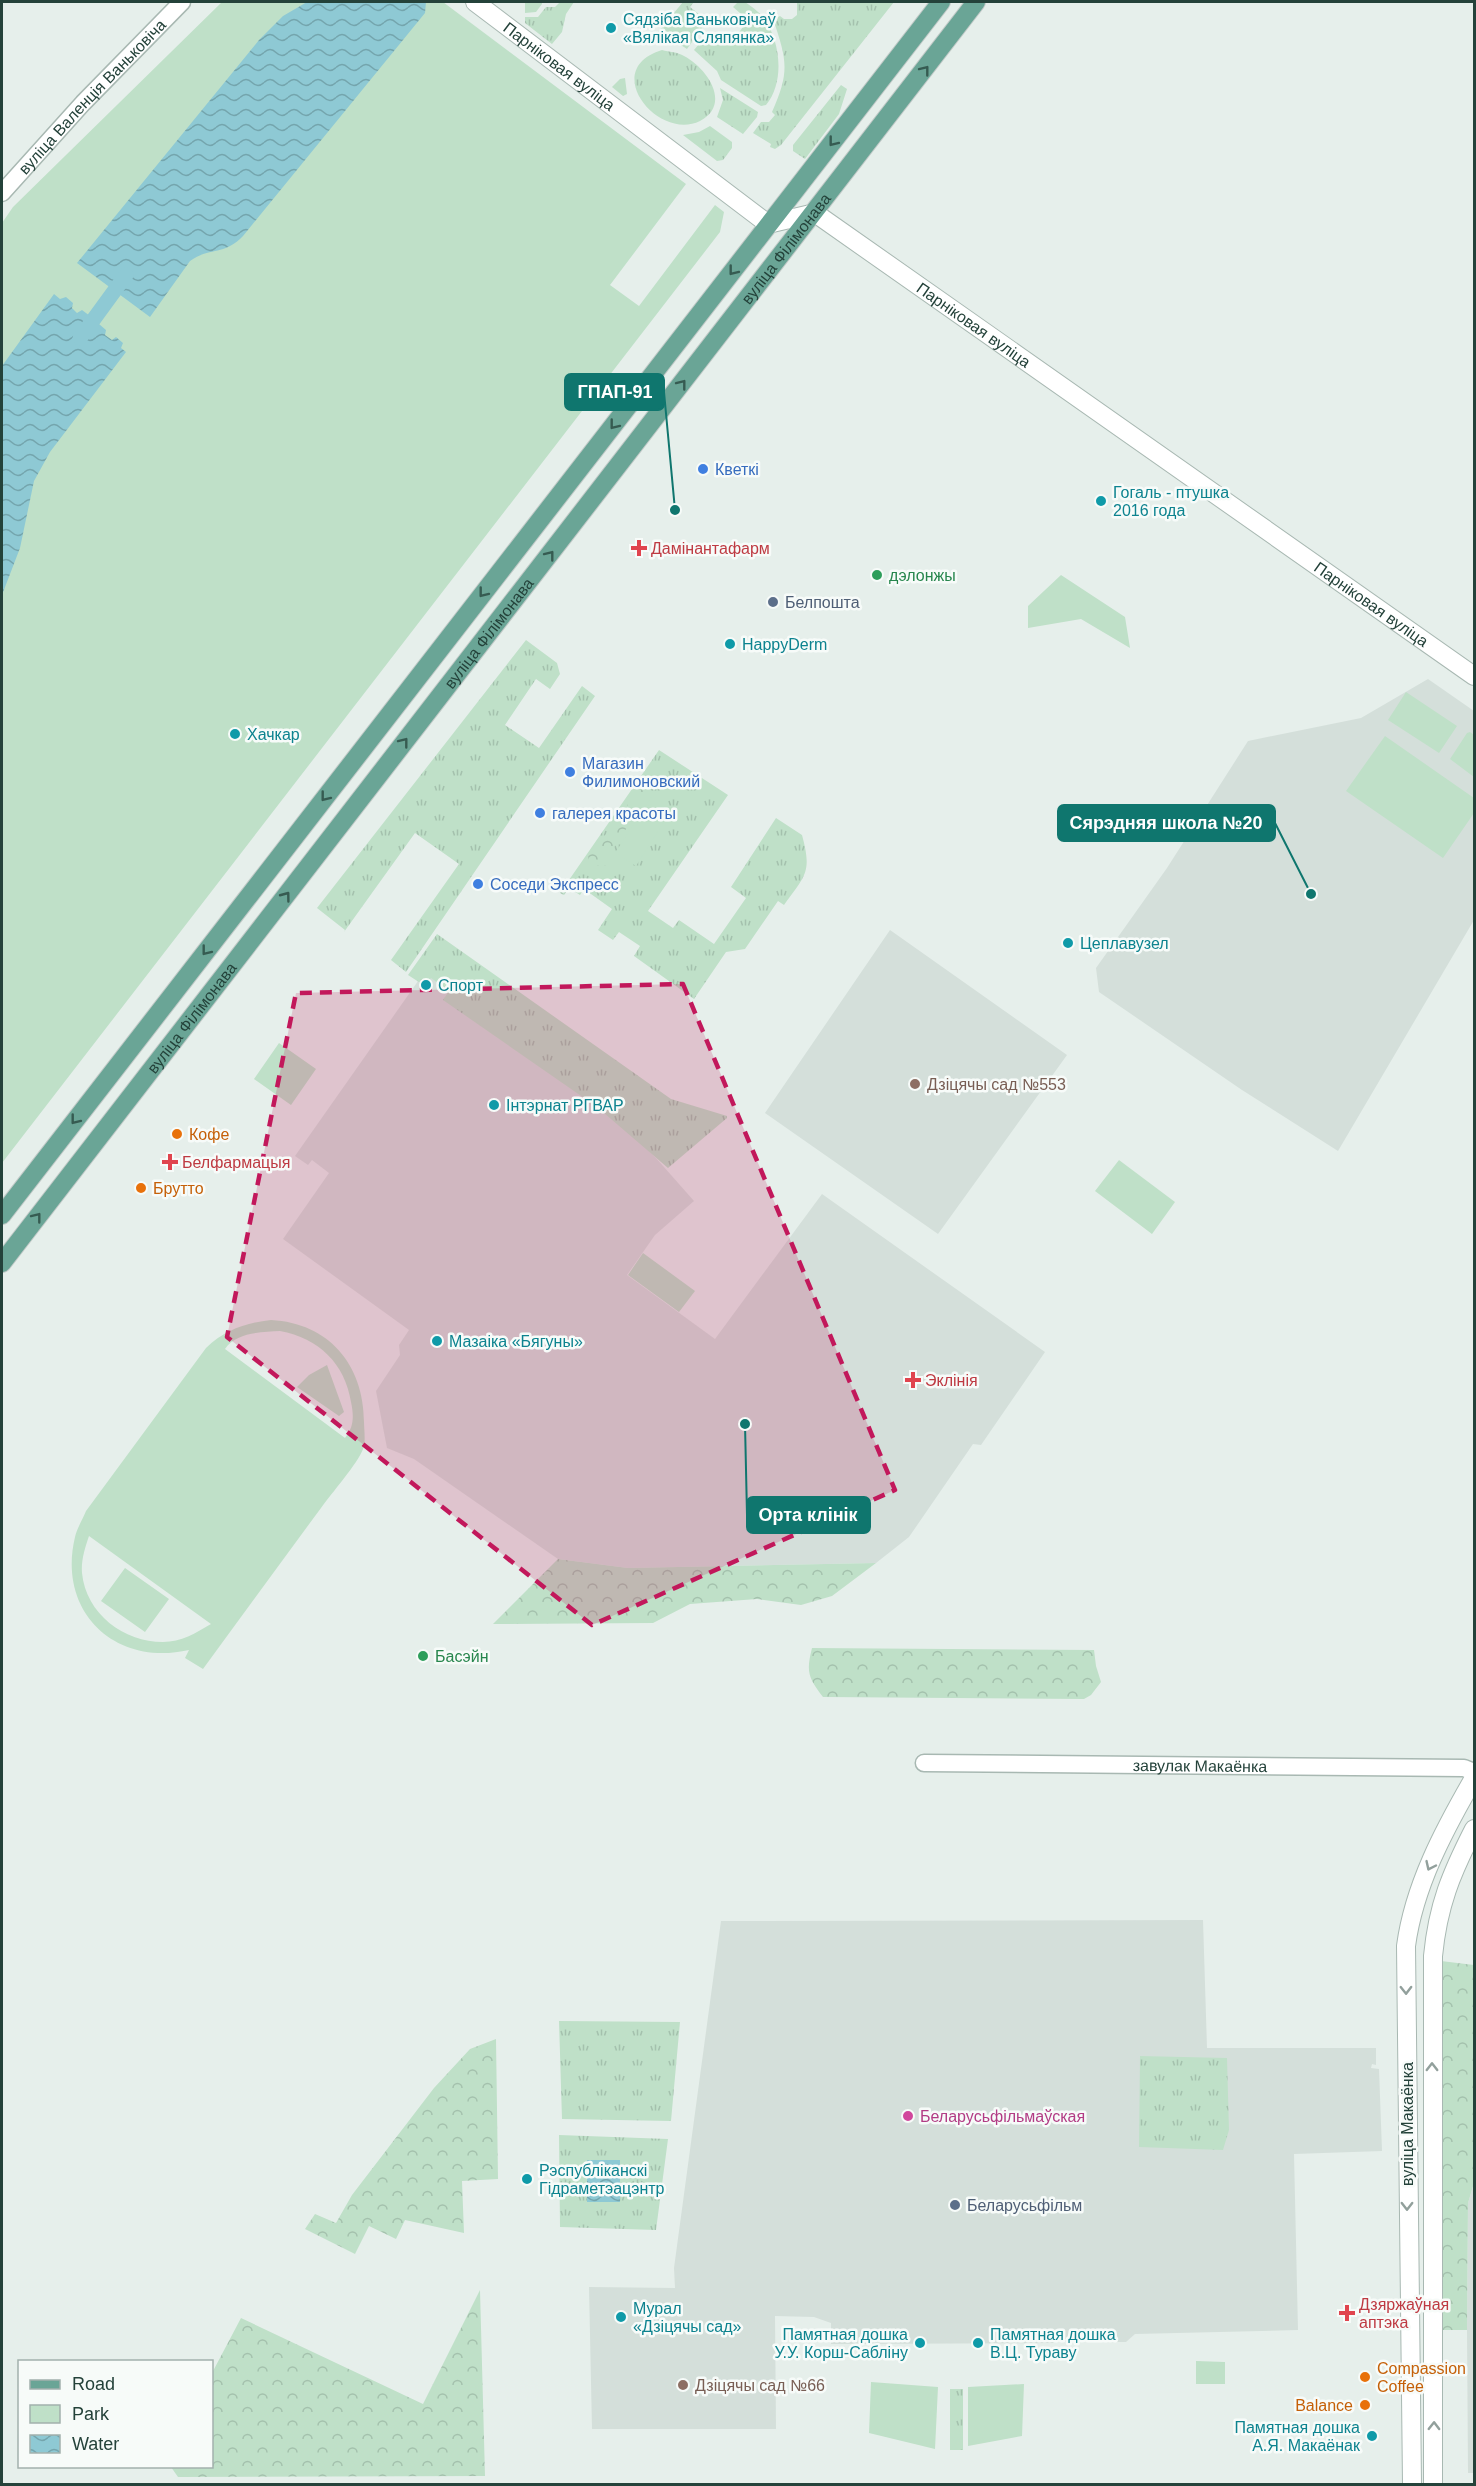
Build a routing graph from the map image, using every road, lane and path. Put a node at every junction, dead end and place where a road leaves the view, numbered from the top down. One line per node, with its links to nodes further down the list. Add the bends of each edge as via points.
1 (182, 2): 5 (street, вуліца Валенція Ваньковіча)
2 (475, 2): 7 (street, Парніковая вуліца)
3 (941, 2): 7 (main road, вуліца Філімонава, one-way to 7)
4 (976, 2): 6 (main road, вуліца Філімонава, one-way to 4)
5 (2, 193)
6 (815, 213): 7 (street); 9 (main road, вуліца Філімонава, one-way to 6); 10 (street, Парніковая вуліца)
7 (768, 224): 8 (main road, вуліца Філімонава, one-way to 8)
8 (558, 497): 9 (main road); 11 (main road, вуліца Філімонава, one-way to 11)
9 (580, 516): 12 (main road, вуліца Філімонава, one-way to 9)
10 (1474, 676)
11 (349, 767): 12 (main road); 13 (main road, вуліца Філімонава, one-way to 13)
12 (371, 784): 14 (main road, вуліца Філімонава, one-way to 12)
13 (236, 913): 14 (main road); 15 (main road, вуліца Філімонава, one-way to 15)
14 (260, 930): 16 (main road, вуліца Філімонава, one-way to 14)
15 (2, 1215)
16 (2, 1263)
17 (924, 1763): 18 (street, завулак Макаёнка, via 1464,1768)
18 (1474, 1772)
19 (1474, 1778): 21 (street, вуліца Макаёнка, one-way to 21, via 1421,1884)
20 (1474, 1829): 22 (street, вуліца Макаёнка, via 1447,1887)
21 (1408, 1931): 22 (street); 23 (street, вуліца Макаёнка, one-way to 23, via 1405,1969)
22 (1435, 1934): 24 (street, вуліца Макаёнка, one-way to 22)
23 (1412, 2484)
24 (1433, 2484)

